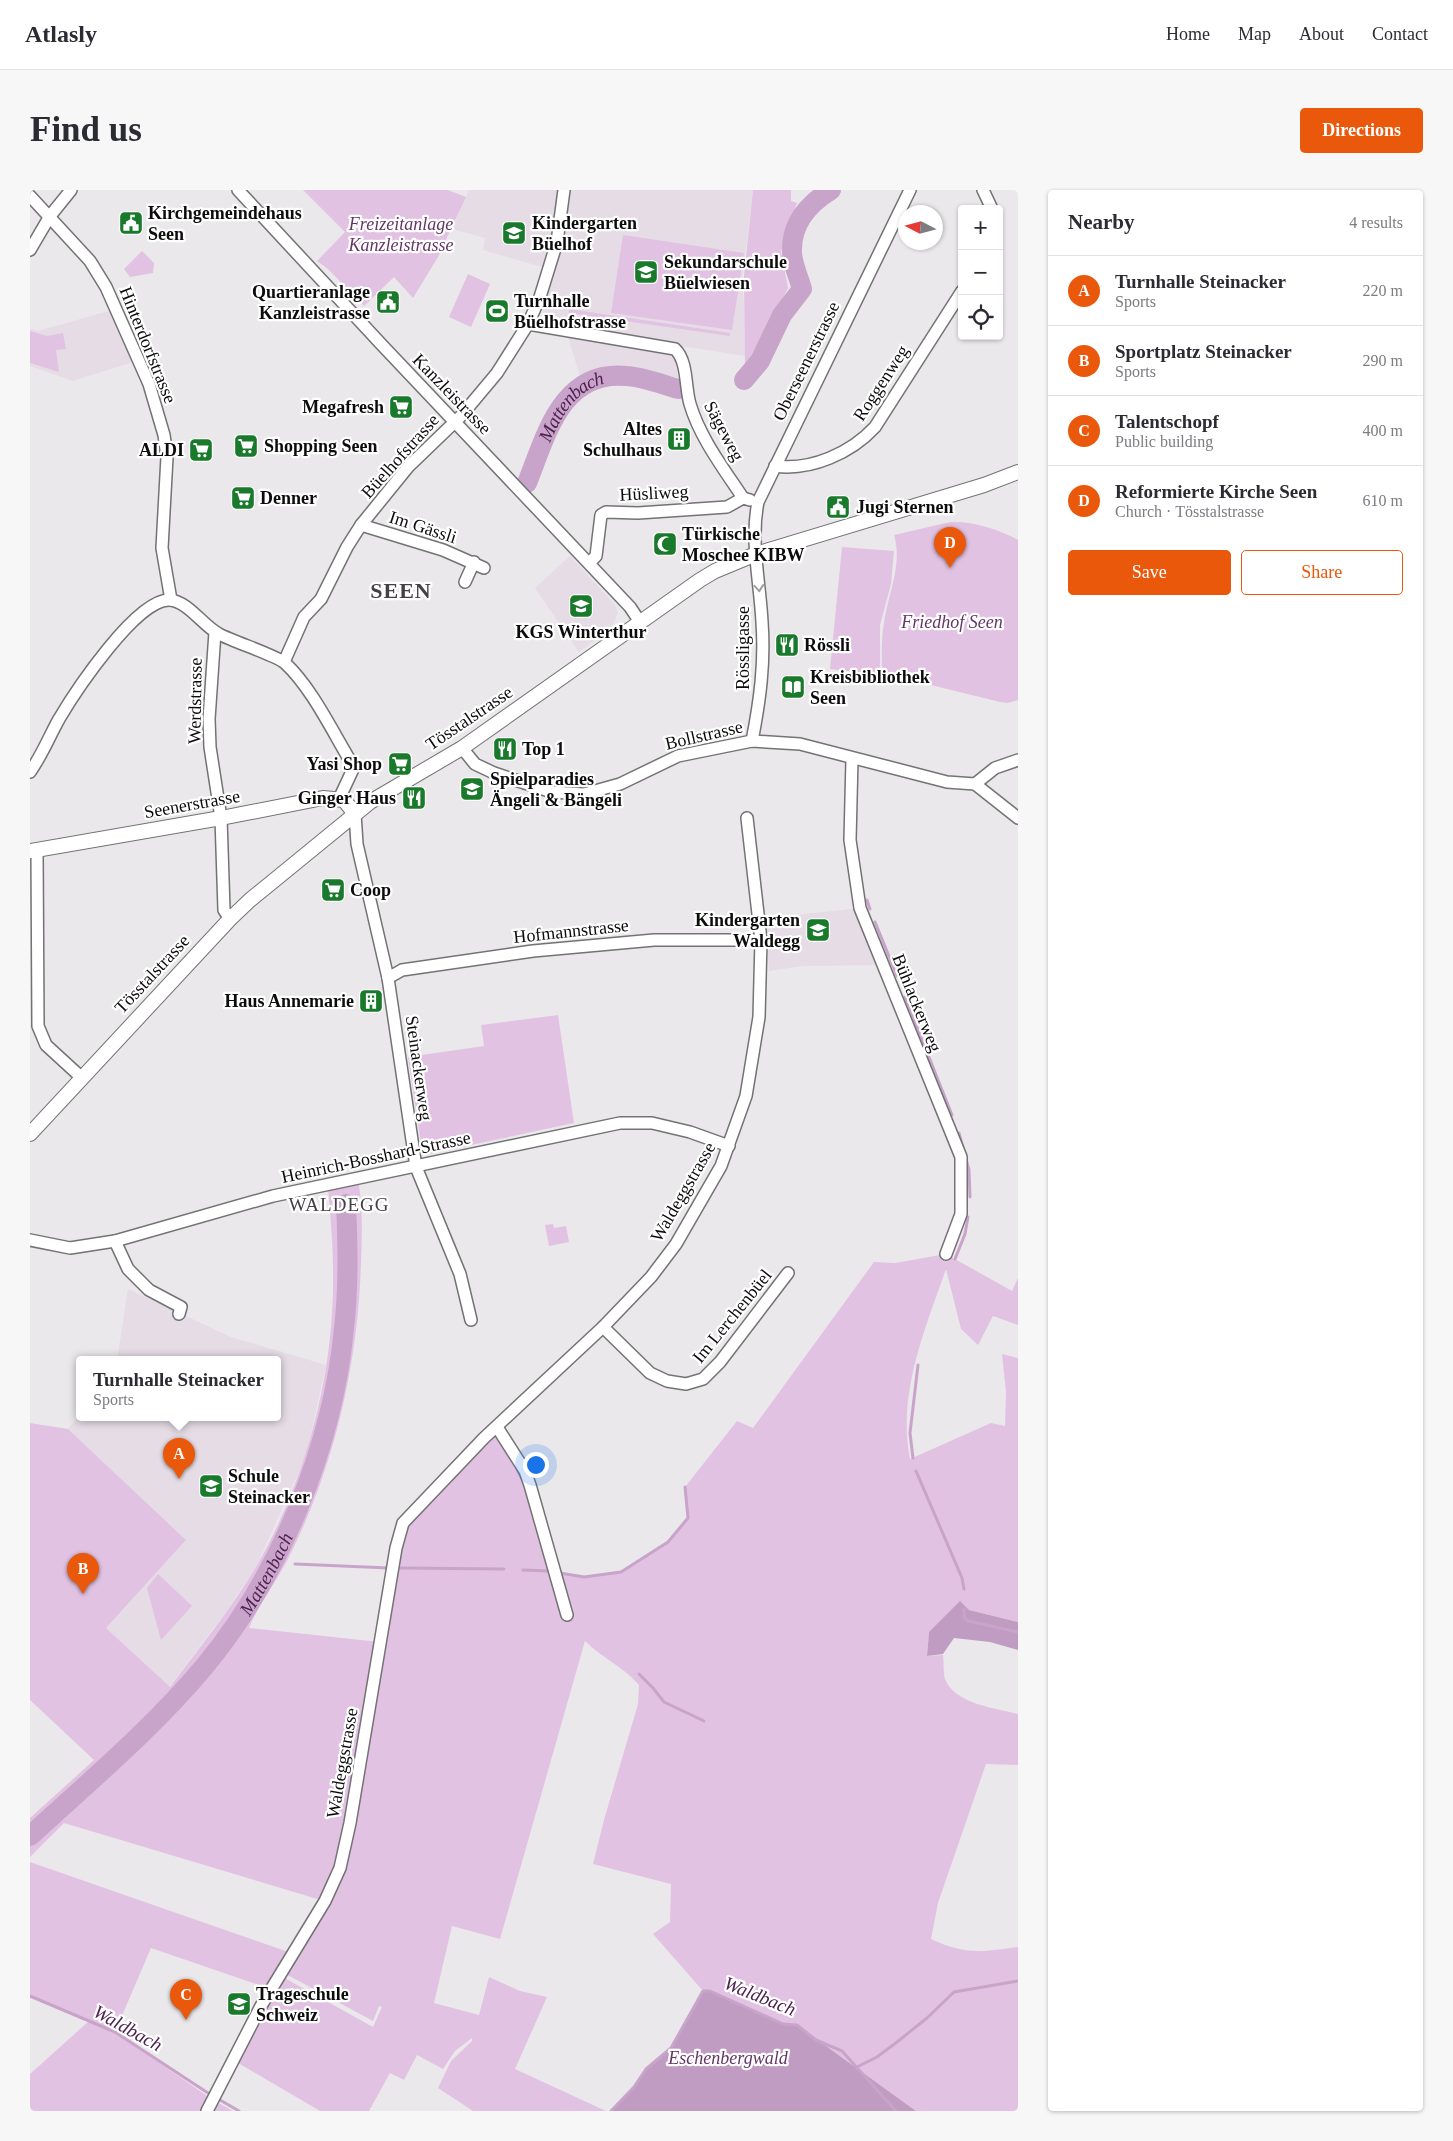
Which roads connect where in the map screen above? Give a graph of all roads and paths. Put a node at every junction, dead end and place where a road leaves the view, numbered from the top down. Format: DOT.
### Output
graph roads {
  1 [pos="72,190"];
  2 [pos="238,190"];
  3 [pos="564,190"];
  4 [pos="910,190"];
  5 [pos="983,190"];
  6 [pos="32,200"];
  7 [pos="990,205"];
  8 [pos="50,216"];
  9 [pos="30,250"];
  10 [pos="959,295"];
  11 [pos="528,324"];
  12 [pos="455,422"];
  13 [pos="775,466"];
  14 [pos="1018,472"];
  15 [pos="743,498"];
  16 [pos="758,502"];
  17 [pos="361,525"];
  18 [pos="756,554"];
  19 [pos="588,563"];
  20 [pos="465,582"];
  21 [pos="171,600"];
  22 [pos="640,622"];
  23 [pos="215,632"];
  24 [pos="284,662"];
  25 [pos="752,740"];
  26 [pos="462,748"];
  27 [pos="852,759"];
  28 [pos="1018,760"];
  29 [pos="30,772"];
  30 [pos="975,784"];
  31 [pos="339,799"];
  32 [pos="355,814"];
  33 [pos="221,818"];
  34 [pos="747,818"];
  35 [pos="1018,818"];
  36 [pos="33,850"];
  37 [pos="230,919"];
  38 [pos="761,940"];
  39 [pos="388,978"];
  40 [pos="82,1078"];
  41 [pos="30,1134"];
  42 [pos="729,1146"];
  43 [pos="416,1167"];
  44 [pos="30,1240"];
  45 [pos="115,1241"];
  46 [pos="946,1254"];
  47 [pos="788,1273"];
  48 [pos="178,1314"];
  49 [pos="471,1320"];
  50 [pos="603,1327"];
  51 [pos="496,1427"];
  52 [pos="567,1615"];
  53 [pos="207,2111"];
  1 -- 8 [label="street"];
  2 -- 12 [label="street, Kanzleistrasse"];
  3 -- 11 [label="street, Büelhofstrasse"];
  4 -- 13 [label="street, Oberseenerstrasse"];
  5 -- 7 [label="street"];
  6 -- 8 [label="street, Hinterdorfstrasse"];
  8 -- 9 [label="street"];
  8 -- 21 [label="street, Hinterdorfstrasse"];
  10 -- 13 [label="street, Roggenweg"];
  11 -- 12 [label="street, Büelhofstrasse"];
  11 -- 15 [label="street, Sägeweg"];
  12 -- 17 [label="street, Büelhofstrasse"];
  12 -- 19 [label="street, Kanzleistrasse"];
  13 -- 16 [label="street, Oberseenerstrasse"];
  14 -- 18 [label="main road, Tösstalstrasse"];
  15 -- 16 [label="street"];
  15 -- 19 [label="street, Hüsliweg"];
  16 -- 18 [label="street, Oberseenerstrasse"];
  17 -- 20 [label="street, Im Gässli"];
  17 -- 24 [label="street, Büelhofstrasse"];
  18 -- 22 [label="main road, Tösstalstrasse"];
  18 -- 25 [label="street, Rössligasse, one-way"];
  19 -- 22 [label="street, Kanzleistrasse"];
  21 -- 23 [label="street"];
  21 -- 29 [label="street"];
  22 -- 26 [label="main road, Tösstalstrasse"];
  23 -- 24 [label="street"];
  23 -- 33 [label="street, Werdstrasse"];
  24 -- 31 [label="street"];
  25 -- 26 [label="street, Bollstrasse"];
  25 -- 27 [label="street, Bollstrasse"];
  26 -- 32 [label="main road, Tösstalstrasse"];
  27 -- 30 [label="street, Bollstrasse"];
  27 -- 46 [label="street, Bühlackerweg"];
  28 -- 30 [label="street"];
  30 -- 35 [label="street"];
  31 -- 32 [label="main road"];
  31 -- 33 [label="main road, Seenerstrasse"];
  32 -- 37 [label="main road, Tösstalstrasse"];
  32 -- 39 [label="street, Steinackerweg"];
  33 -- 36 [label="main road, Seenerstrasse"];
  33 -- 37 [label="street, Werdstrasse"];
  34 -- 38 [label="street, Waldeggstrasse"];
  36 -- 40 [label="street"];
  37 -- 40 [label="main road, Tösstalstrasse"];
  38 -- 39 [label="street, Hofmannstrasse"];
  38 -- 42 [label="street, Waldeggstrasse"];
  39 -- 43 [label="street, Steinackerweg"];
  40 -- 41 [label="main road, Tösstalstrasse"];
  42 -- 43 [label="street, Heinrich-Bosshard-Strasse"];
  42 -- 50 [label="street, Waldeggstrasse"];
  43 -- 45 [label="street, Heinrich-Bosshard-Strasse"];
  43 -- 49 [label="street, Steinackerweg"];
  44 -- 45 [label="street, Heinrich-Bosshard-Strasse"];
  45 -- 48 [label="street"];
  47 -- 50 [label="street, Im Lerchenbüel"];
  50 -- 51 [label="street, Waldeggstrasse"];
  51 -- 52 [label="street"];
  51 -- 53 [label="street, Waldeggstrasse"];
}
